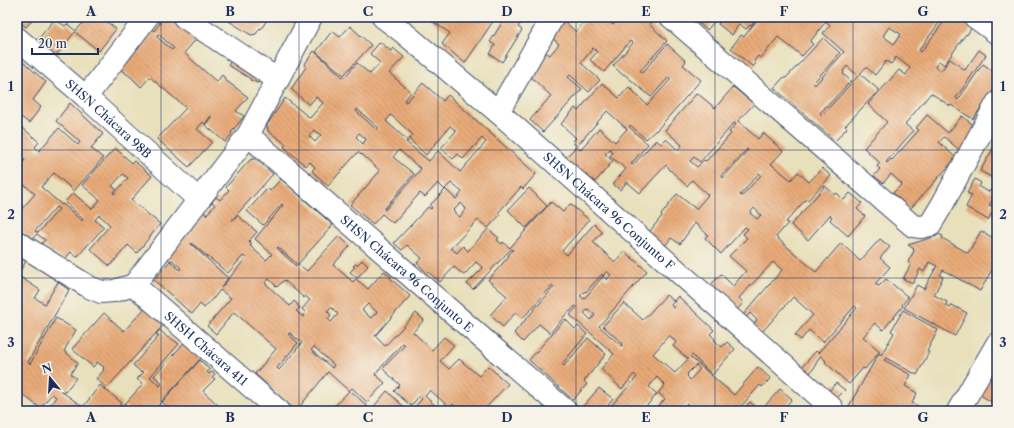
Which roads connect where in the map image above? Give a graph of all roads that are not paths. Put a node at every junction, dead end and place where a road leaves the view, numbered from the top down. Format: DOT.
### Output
graph roads {
  1 [pos="147,17"];
  2 [pos="184,17"];
  3 [pos="311,17"];
  4 [pos="382,17"];
  5 [pos="553,17"];
  6 [pos="671,17"];
  7 [pos="975,17"];
  8 [pos="409,25"];
  9 [pos="997,33"];
  10 [pos="17,38"];
  11 [pos="278,80"];
  12 [pos="86,97"];
  13 [pos="997,102"];
  14 [pos="498,112"];
  15 [pos="248,135"];
  16 [pos="199,200"];
  17 [pos="17,242"];
  18 [pos="134,285"];
  19 [pos="997,344"];
  20 [pos="831,410"];
  21 [pos="279,411"];
  22 [pos="566,411"];
  23 [pos="958,411"];
  1 -- 12 [label="street"];
  2 -- 11 [label="street"];
  3 -- 11 [label="street"];
  4 -- 8 [label="street, SHSN Chácara 96 Conjunto F"];
  5 -- 14 [label="street"];
  6 -- 13 [label="street"];
  7 -- 9 [label="street"];
  8 -- 14 [label="street, SHSN Chácara 96 Conjunto F"];
  10 -- 12 [label="street, SHSN Chácara 98B"];
  11 -- 15 [label="street"];
  12 -- 16 [label="street, SHSN Chácara 98B"];
  14 -- 20 [label="street, SHSN Chácara 96 Conjunto F"];
  15 -- 16 [label="street"];
  15 -- 22 [label="street, SHSN Chácara 96 Conjunto E"];
  16 -- 18 [label="street"];
  17 -- 18 [label="street"];
  18 -- 21 [label="street, SHSH Chácara 411"];
  19 -- 23 [label="street"];
}
